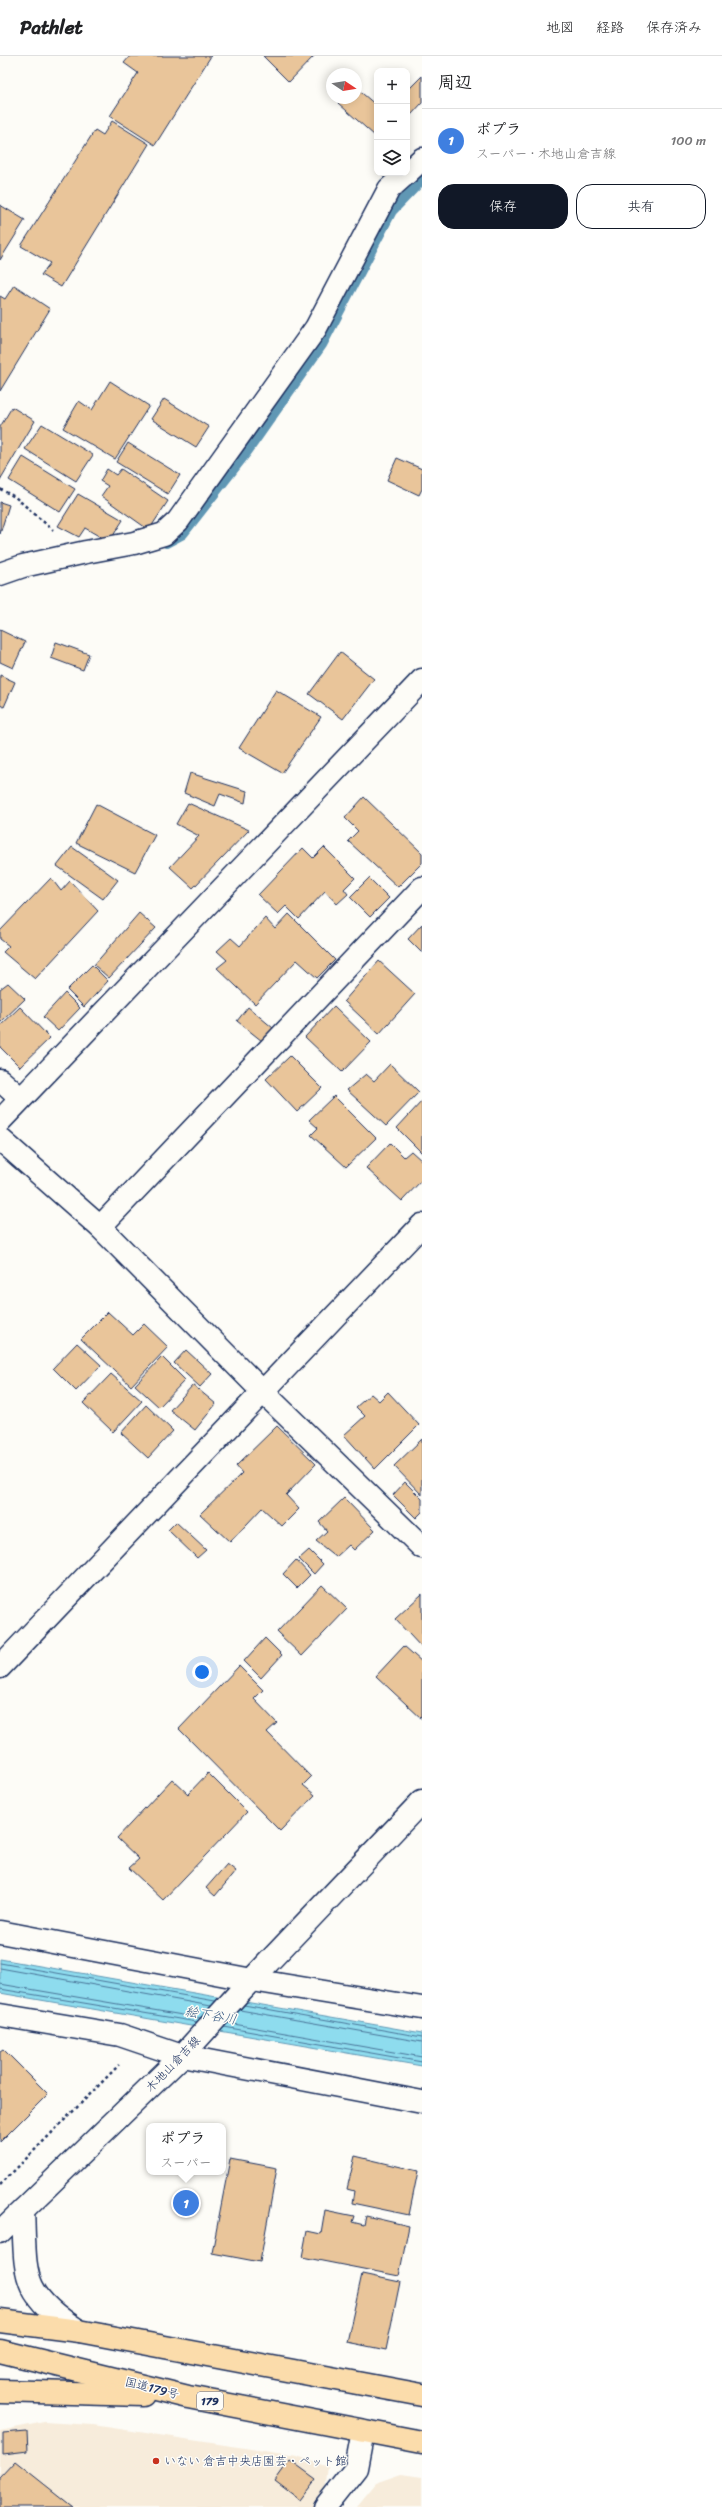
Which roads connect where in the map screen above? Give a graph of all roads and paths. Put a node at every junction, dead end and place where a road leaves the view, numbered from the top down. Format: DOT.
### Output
graph roads {
  1 [pos="422,159"];
  2 [pos="410,170"];
  3 [pos="404,176"];
  4 [pos="0,489"];
  5 [pos="86,552"];
  6 [pos="0,574"];
  7 [pos="422,680"];
  8 [pos="422,888"];
  9 [pos="0,1080"];
  10 [pos="20,1098"];
  11 [pos="0,1121"];
  12 [pos="0,1139"];
  13 [pos="422,1225"];
  14 [pos="100,1227"];
  15 [pos="262,1391"];
  16 [pos="422,1546"];
  17 [pos="0,1667"];
  18 [pos="422,1801"];
  19 [pos="0,1932"];
  20 [pos="245,1987"];
  21 [pos="422,2008"];
  22 [pos="0,2015"];
  23 [pos="182,2056"];
  24 [pos="124,2060"];
  25 [pos="422,2102"];
  26 [pos="0,2185"];
  27 [pos="23,2210"];
  28 [pos="0,2232"];
  29 [pos="0,2321"];
  30 [pos="79,2331"];
  31 [pos="0,2351"];
  32 [pos="0,2391"];
  33 [pos="422,2395"];
  34 [pos="188,2397"];
  35 [pos="363,2431"];
  36 [pos="422,2442"];
  37 [pos="325,2507"];
  1 -- 2 [label="street"];
  3 -- 5 [label="street"];
  4 -- 5 [label="path"];
  5 -- 6 [label="street"];
  7 -- 10 [label="street"];
  8 -- 14 [label="street"];
  9 -- 10 [label="street"];
  10 -- 11 [label="street"];
  12 -- 14 [label="street"];
  13 -- 15 [label="street"];
  14 -- 15 [label="street"];
  15 -- 16 [label="street"];
  15 -- 17 [label="street"];
  18 -- 20 [label="street, 木地山倉吉線"];
  19 -- 20 [label="street"];
  20 -- 21 [label="street"];
  20 -- 23 [label="street, 木地山倉吉線"];
  22 -- 23 [label="street"];
  23 -- 25 [label="street"];
  23 -- 27 [label="street, 木地山倉吉線"];
  24 -- 26 [label="path"];
  27 -- 28 [label="street, 木地山倉吉線"];
  27 -- 30 [label="street"];
  29 -- 30 [label="highway"];
  30 -- 33 [label="highway"];
  31 -- 34 [label="highway, 国道179号 / 179"];
  32 -- 34 [label="highway"];
  34 -- 35 [label="highway, 国道179号 / 179"];
  35 -- 36 [label="highway, 国道179号 / 179"];
  35 -- 37 [label="street"];
}
